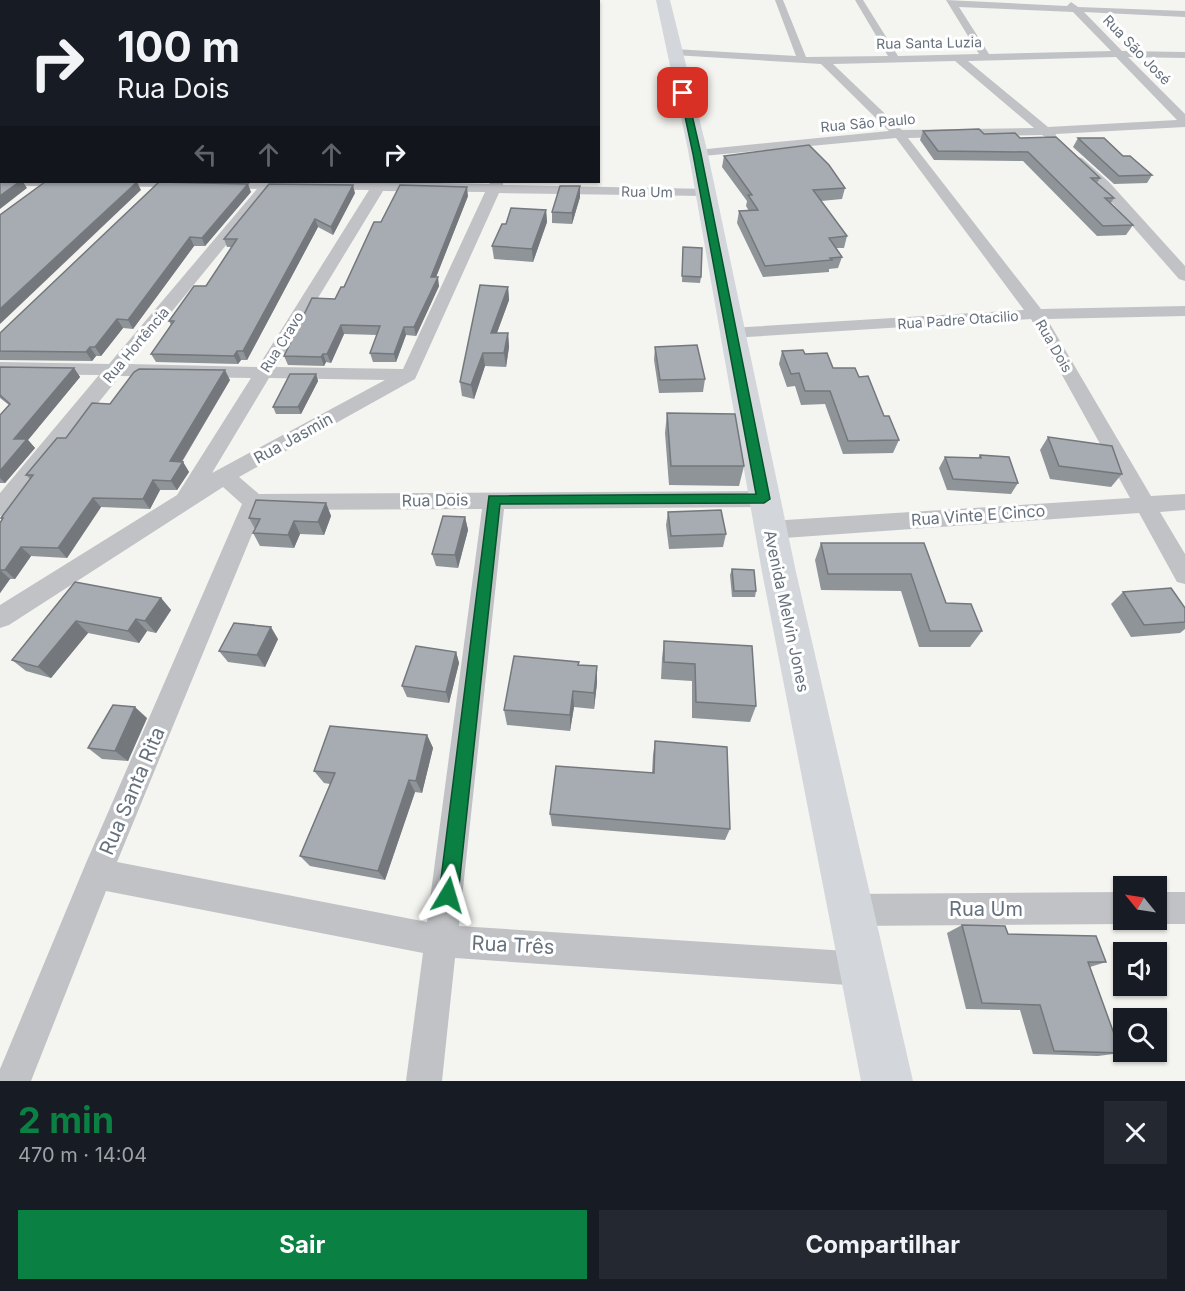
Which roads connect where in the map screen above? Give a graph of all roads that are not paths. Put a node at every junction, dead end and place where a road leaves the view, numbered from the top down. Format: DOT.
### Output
graph roads {
  1 [pos="663,0"];
  2 [pos="779,0"];
  3 [pos="859,0"];
  4 [pos="1066,0"];
  5 [pos="951,2"];
  6 [pos="1076,9"];
  7 [pos="1185,14"];
  8 [pos="674,52"];
  9 [pos="1121,54"];
  10 [pos="1185,55"];
  11 [pos="986,57"];
  12 [pos="958,58"];
  13 [pos="802,59"];
  14 [pos="895,59"];
  15 [pos="824,61"];
  16 [pos="1185,122"];
  17 [pos="1045,131"];
  18 [pos="899,134"];
  19 [pos="697,154"];
  20 [pos="45,183"];
  21 [pos="159,183"];
  22 [pos="269,183"];
  23 [pos="379,185"];
  24 [pos="495,186"];
  25 [pos="704,192"];
  26 [pos="27,197"];
  27 [pos="143,199"];
  28 [pos="1185,276"];
  29 [pos="1185,311"];
  30 [pos="1036,314"];
  31 [pos="731,333"];
  32 [pos="0,368"];
  33 [pos="115,370"];
  34 [pos="261,375"];
  35 [pos="409,375"];
  36 [pos="224,476"];
  37 [pos="494,499"];
  38 [pos="254,502"];
  39 [pos="1185,502"];
  40 [pos="184,503"];
  41 [pos="1145,503"];
  42 [pos="0,508"];
  43 [pos="767,514"];
  44 [pos="1185,575"];
  45 [pos="0,618"];
  46 [pos="97,874"];
  47 [pos="1113,908"];
  48 [pos="1167,908"];
  49 [pos="1185,908"];
  50 [pos="849,910"];
  51 [pos="443,941"];
  52 [pos="862,969"];
  53 [pos="14,1081"];
  54 [pos="424,1081"];
  55 [pos="887,1081"];
  1 -- 8 [label="main road, Avenida Melvin Jones"];
  2 -- 13 [label="street"];
  3 -- 14 [label="street"];
  4 -- 6 [label="street, Rua São José"];
  5 -- 6 [label="street"];
  5 -- 11 [label="street"];
  6 -- 7 [label="street"];
  6 -- 9 [label="street, Rua São José"];
  8 -- 13 [label="street, Rua Santa Luzia"];
  8 -- 19 [label="main road, Avenida Melvin Jones"];
  9 -- 10 [label="street, Rua Santa Luzia"];
  9 -- 11 [label="street, Rua Santa Luzia"];
  9 -- 16 [label="street, Rua São José"];
  11 -- 12 [label="street, Rua Santa Luzia"];
  12 -- 14 [label="street, Rua Santa Luzia"];
  12 -- 17 [label="street"];
  13 -- 15 [label="street, Rua Santa Luzia"];
  14 -- 15 [label="street, Rua Santa Luzia"];
  15 -- 18 [label="street, Rua Dois"];
  16 -- 17 [label="street, Rua São Paulo"];
  17 -- 18 [label="street, Rua São Paulo"];
  17 -- 28 [label="street"];
  18 -- 19 [label="street, Rua São Paulo"];
  18 -- 30 [label="street, Rua Dois"];
  19 -- 25 [label="main road, Avenida Melvin Jones"];
  20 -- 26 [label="street"];
  21 -- 27 [label="street"];
  22 -- 23 [label="street, Rua Um"];
  22 -- 33 [label="street, Rua Hortência"];
  23 -- 24 [label="street, Rua Um"];
  23 -- 34 [label="street, Rua Cravo"];
  24 -- 25 [label="street, Rua Um"];
  24 -- 35 [label="street"];
  25 -- 31 [label="main road, Avenida Melvin Jones"];
  29 -- 30 [label="street, Rua Padre Otacilio"];
  30 -- 31 [label="street, Rua Padre Otacilio"];
  30 -- 41 [label="street, Rua Dois"];
  31 -- 43 [label="main road, Avenida Melvin Jones"];
  32 -- 33 [label="street"];
  33 -- 34 [label="street"];
  33 -- 42 [label="street, Rua Hortência"];
  34 -- 35 [label="street"];
  34 -- 40 [label="street, Rua Cravo"];
  35 -- 36 [label="street, Rua Jasmin"];
  36 -- 38 [label="street"];
  36 -- 40 [label="street, Rua Jasmin"];
  37 -- 38 [label="street, Rua Dois"];
  37 -- 43 [label="street, Rua Dois"];
  37 -- 51 [label="street"];
  38 -- 46 [label="street, Rua Santa Rita"];
  39 -- 41 [label="street, Rua Vinte E Cinco"];
  40 -- 45 [label="street, Rua Jasmin"];
  41 -- 43 [label="street, Rua Vinte E Cinco"];
  41 -- 44 [label="street, Rua Dois"];
  43 -- 50 [label="main road, Avenida Melvin Jones"];
  46 -- 51 [label="street, Rua Três"];
  46 -- 53 [label="street, Rua Santa Rita"];
  47 -- 50 [label="street, Rua Um"];
  48 -- 49 [label="street"];
  50 -- 52 [label="main road, Avenida Melvin Jones"];
  51 -- 52 [label="street, Rua Três"];
  51 -- 54 [label="street"];
  52 -- 55 [label="main road, Avenida Melvin Jones"];
}
